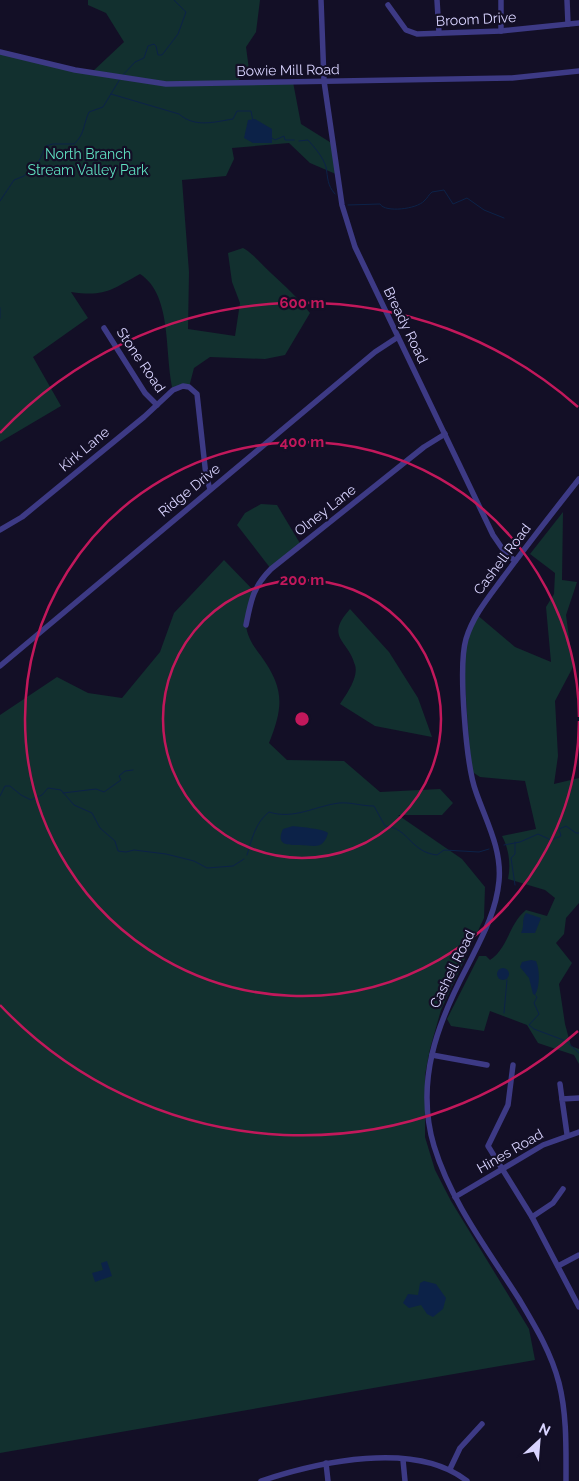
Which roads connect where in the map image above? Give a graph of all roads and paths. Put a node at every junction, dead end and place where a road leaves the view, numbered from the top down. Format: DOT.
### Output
graph roads {
  1 [pos="321,0"];
  2 [pos="437,0"];
  3 [pos="501,0"];
  4 [pos="567,0"];
  5 [pos="388,5"];
  6 [pos="579,23"];
  7 [pos="568,24"];
  8 [pos="501,31"];
  9 [pos="439,33"];
  10 [pos="0,52"];
  11 [pos="579,71"];
  12 [pos="324,81"];
  13 [pos="104,328"];
  14 [pos="398,337"];
  15 [pos="157,405"];
  16 [pos="445,434"];
  17 [pos="579,479"];
  18 [pos="210,489"];
  19 [pos="0,530"];
  20 [pos="515,561"];
  21 [pos="246,625"];
  22 [pos="0,666"];
  23 [pos="432,1054"];
  24 [pos="513,1065"];
  25 [pos="487,1066"];
  26 [pos="560,1084"];
  27 [pos="579,1098"];
  28 [pos="562,1099"];
  29 [pos="579,1132"];
  30 [pos="566,1134"];
  31 [pos="501,1170"];
  32 [pos="563,1190"];
  33 [pos="455,1197"];
  34 [pos="532,1217"];
  35 [pos="579,1255"];
  36 [pos="558,1266"];
  37 [pos="579,1307"];
  38 [pos="482,1424"];
  39 [pos="403,1460"];
  40 [pos="326,1463"];
  41 [pos="450,1469"];
  42 [pos="261,1481"];
  43 [pos="328,1481"];
  44 [pos="405,1481"];
  45 [pos="466,1481"];
  46 [pos="566,1481"];
  1 -- 12 [label="street, Bready Road"];
  2 -- 9 [label="street"];
  3 -- 8 [label="street"];
  4 -- 7 [label="street"];
  5 -- 9 [label="street, Broom Drive"];
  6 -- 7 [label="street, Broom Drive"];
  7 -- 8 [label="street, Broom Drive"];
  8 -- 9 [label="street, Broom Drive"];
  10 -- 12 [label="street, Bowie Mill Road"];
  11 -- 12 [label="street, Bowie Mill Road"];
  12 -- 14 [label="street, Bready Road"];
  13 -- 15 [label="street, Stone Road"];
  14 -- 16 [label="street, Bready Road"];
  14 -- 18 [label="street, Ridge Drive"];
  15 -- 18 [label="street, Kirk Lane"];
  15 -- 19 [label="street, Kirk Lane"];
  16 -- 20 [label="street, Bready Road"];
  16 -- 21 [label="street, Olney Lane"];
  17 -- 20 [label="street, Cashell Road"];
  18 -- 22 [label="street, Ridge Drive"];
  20 -- 23 [label="street, Cashell Road"];
  23 -- 25 [label="street"];
  23 -- 33 [label="street, Cashell Road"];
  24 -- 31 [label="street"];
  26 -- 28 [label="street"];
  27 -- 28 [label="street"];
  28 -- 30 [label="street"];
  29 -- 30 [label="street, Hines Road"];
  30 -- 31 [label="street, Hines Road"];
  31 -- 33 [label="street, Hines Road"];
  31 -- 34 [label="street"];
  32 -- 34 [label="street"];
  33 -- 46 [label="street, Cashell Road"];
  34 -- 36 [label="street"];
  35 -- 36 [label="street"];
  36 -- 37 [label="street"];
  38 -- 41 [label="street"];
  39 -- 40 [label="street"];
  39 -- 41 [label="street"];
  39 -- 44 [label="street"];
  40 -- 42 [label="street"];
  40 -- 43 [label="street"];
  41 -- 45 [label="street"];
}
